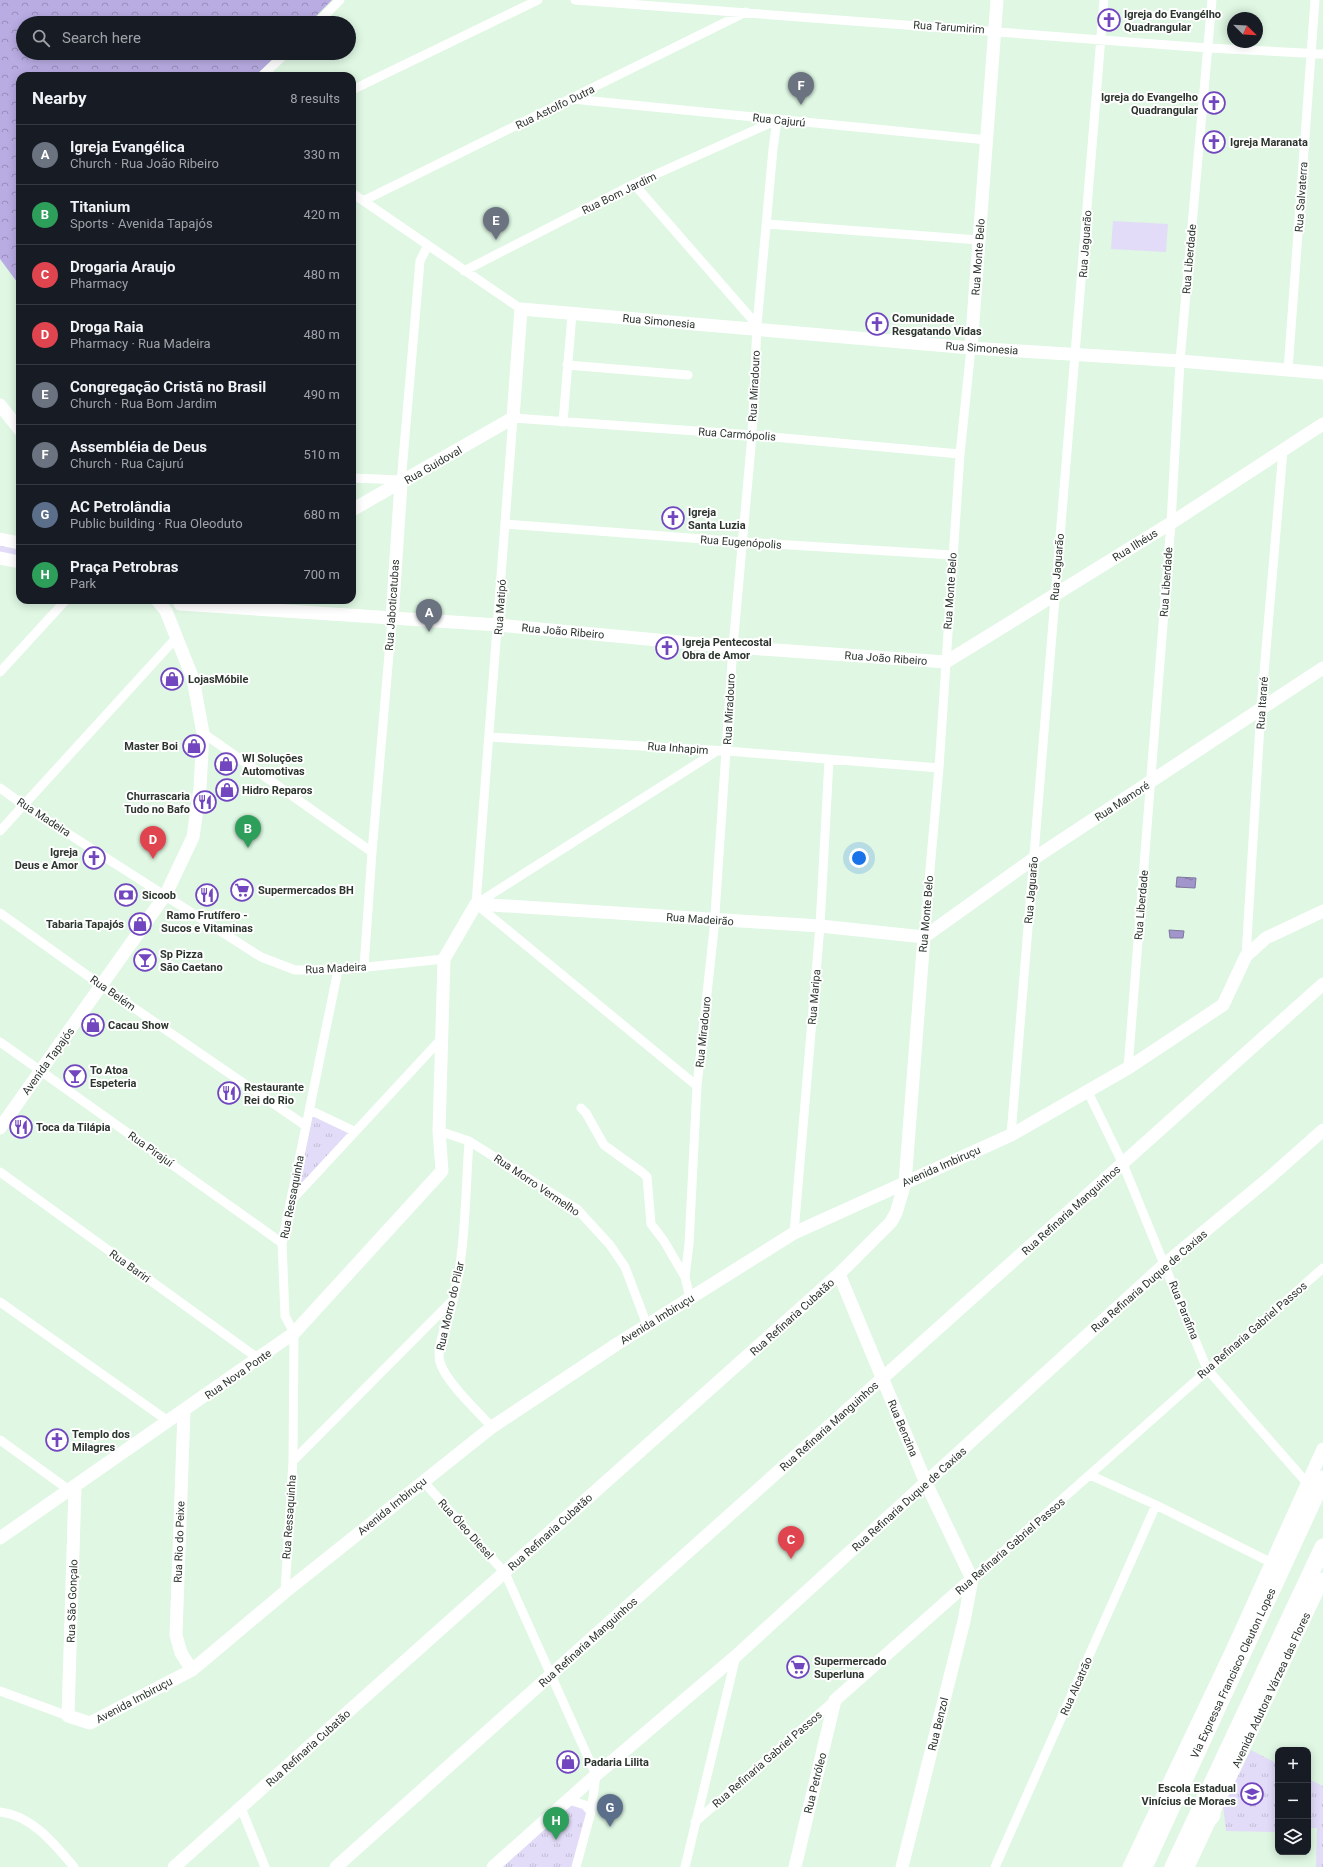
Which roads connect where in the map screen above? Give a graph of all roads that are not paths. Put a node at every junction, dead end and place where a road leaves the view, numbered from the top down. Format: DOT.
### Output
graph roads {
  1 [pos="340,0"];
  2 [pos="538,0"];
  3 [pos="575,0"];
  4 [pos="997,0"];
  5 [pos="1104,0"];
  6 [pos="1212,0"];
  7 [pos="1316,0"];
  8 [pos="747,12"];
  9 [pos="324,16"];
  10 [pos="995,31"];
  11 [pos="1101,40"];
  12 [pos="1208,48"];
  13 [pos="1311,54"];
  14 [pos="1323,54"];
  15 [pos="279,60"];
  16 [pos="266,72"];
  17 [pos="356,88"];
  18 [pos="571,98"];
  19 [pos="777,120"];
  20 [pos="987,140"];
  21 [pos="634,184"];
  22 [pos="356,196"];
  23 [pos="363,201"];
  24 [pos="767,224"];
  25 [pos="979,240"];
  26 [pos="428,245"];
  27 [pos="464,271"];
  28 [pos="521,309"];
  29 [pos="572,314"];
  30 [pos="757,327"];
  31 [pos="971,348"];
  32 [pos="1076,354"];
  33 [pos="1180,361"];
  34 [pos="567,365"];
  35 [pos="1288,370"];
  36 [pos="1323,373"];
  37 [pos="688,375"];
  38 [pos="0,405"];
  39 [pos="513,418"];
  40 [pos="563,422"];
  41 [pos="1323,424"];
  42 [pos="16,425"];
  43 [pos="752,435"];
  44 [pos="1283,450"];
  45 [pos="960,454"];
  46 [pos="356,478"];
  47 [pos="401,482"];
  48 [pos="356,508"];
  49 [pos="1171,523"];
  50 [pos="506,524"];
  51 [pos="0,539"];
  52 [pos="16,542"];
  53 [pos="743,542"];
  54 [pos="952,555"];
  55 [pos="0,558"];
  56 [pos="16,561"];
  57 [pos="1055,595"];
  58 [pos="62,604"];
  59 [pos="160,604"];
  60 [pos="180,604"];
  61 [pos="222,604"];
  62 [pos="166,611"];
  63 [pos="392,619"];
  64 [pos="498,625"];
  65 [pos="177,637"];
  66 [pos="733,647"];
  67 [pos="946,662"];
  68 [pos="1323,668"];
  69 [pos="0,672"];
  70 [pos="1261,708"];
  71 [pos="203,733"];
  72 [pos="489,737"];
  73 [pos="717,751"];
  74 [pos="727,751"];
  75 [pos="829,760"];
  76 [pos="939,768"];
  77 [pos="1151,782"];
  78 [pos="0,788"];
  79 [pos="25,806"];
  80 [pos="0,831"];
  81 [pos="372,852"];
  82 [pos="1033,862"];
  83 [pos="166,894"];
  84 [pos="476,904"];
  85 [pos="1323,911"];
  86 [pos="0,912"];
  87 [pos="713,920"];
  88 [pos="820,926"];
  89 [pos="924,937"];
  90 [pos="1246,956"];
  91 [pos="444,959"];
  92 [pos="364,967"];
  93 [pos="338,970"];
  94 [pos="1323,984"];
  95 [pos="102,986"];
  96 [pos="442,1037"];
  97 [pos="0,1042"];
  98 [pos="1128,1068"];
  99 [pos="41,1071"];
  100 [pos="697,1086"];
  101 [pos="1088,1092"];
  102 [pos="581,1108"];
  103 [pos="310,1110"];
  104 [pos="306,1126"];
  105 [pos="0,1128"];
  106 [pos="1323,1130"];
  107 [pos="354,1131"];
  108 [pos="440,1131"];
  109 [pos="1011,1135"];
  110 [pos="469,1141"];
  111 [pos="1123,1164"];
  112 [pos="0,1172"];
  113 [pos="904,1183"];
  114 [pos="290,1202"];
  115 [pos="794,1233"];
  116 [pos="282,1243"];
  117 [pos="1165,1264"];
  118 [pos="1323,1268"];
  119 [pos="839,1274"];
  120 [pos="685,1277"];
  121 [pos="454,1298"];
  122 [pos="690,1298"];
  123 [pos="0,1302"];
  124 [pos="647,1325"];
  125 [pos="294,1333"];
  126 [pos="259,1359"];
  127 [pos="1207,1369"];
  128 [pos="883,1378"];
  129 [pos="184,1411"];
  130 [pos="168,1421"];
  131 [pos="492,1427"];
  132 [pos="0,1440"];
  133 [pos="1323,1448"];
  134 [pos="293,1461"];
  135 [pos="1090,1475"];
  136 [pos="423,1481"];
  137 [pos="1315,1481"];
  138 [pos="926,1483"];
  139 [pos="72,1489"];
  140 [pos="1156,1504"];
  141 [pos="0,1538"];
  142 [pos="1323,1547"];
  143 [pos="1272,1563"];
  144 [pos="505,1573"];
  145 [pos="1323,1579"];
  146 [pos="972,1580"];
  147 [pos="284,1592"];
  148 [pos="736,1656"];
  149 [pos="192,1670"];
  150 [pos="551,1674"];
  151 [pos="0,1691"];
  152 [pos="835,1700"];
  153 [pos="68,1716"];
  154 [pos="596,1775"];
  155 [pos="569,1800"];
  156 [pos="241,1808"];
  157 [pos="0,1812"];
  158 [pos="591,1812"];
  159 [pos="1212,1816"];
  160 [pos="695,1822"];
  161 [pos="1180,1864"];
  162 [pos="74,1867"];
  163 [pos="174,1867"];
  164 [pos="265,1867"];
  165 [pos="336,1867"];
  166 [pos="493,1867"];
  167 [pos="576,1867"];
  168 [pos="685,1867"];
  169 [pos="794,1867"];
  170 [pos="902,1867"];
  171 [pos="996,1867"];
  172 [pos="1128,1867"];
  173 [pos="1144,1867"];
  1 -- 9 [label="street"];
  2 -- 17 [label="street"];
  3 -- 8 [label="street, Rua Tarumirim"];
  4 -- 10 [label="street, Rua Monte Belo"];
  5 -- 11 [label="street, Rua Jaguarão"];
  6 -- 12 [label="street, Rua Liberdade"];
  7 -- 13 [label="street, Rua Salvaterra"];
  8 -- 10 [label="street, Rua Tarumirim"];
  8 -- 18 [label="street, Rua Astolfo Dutra"];
  10 -- 11 [label="street, Rua Tarumirim"];
  10 -- 20 [label="street, Rua Monte Belo"];
  11 -- 12 [label="street, Rua Tarumirim"];
  11 -- 32 [label="street, Rua Jaguarão"];
  12 -- 13 [label="street, Rua Tarumirim"];
  12 -- 33 [label="street, Rua Liberdade"];
  13 -- 14 [label="street, Rua Tarumirim"];
  13 -- 35 [label="street, Rua Salvaterra"];
  15 -- 16 [label="street"];
  18 -- 19 [label="street, Rua Cajurú"];
  18 -- 23 [label="street, Rua Astolfo Dutra"];
  19 -- 20 [label="street, Rua Cajurú"];
  19 -- 21 [label="street, Rua Bom Jardim"];
  19 -- 24 [label="street, Rua Miradouro"];
  20 -- 25 [label="street, Rua Monte Belo"];
  21 -- 27 [label="street, Rua Bom Jardim"];
  21 -- 30 [label="street"];
  22 -- 23 [label="street"];
  23 -- 26 [label="street"];
  24 -- 25 [label="street"];
  24 -- 30 [label="street, Rua Miradouro"];
  25 -- 31 [label="street, Rua Monte Belo"];
  26 -- 27 [label="street"];
  26 -- 47 [label="street, Rua Jaboticatubas"];
  27 -- 28 [label="street"];
  28 -- 29 [label="street, Rua Simonesia"];
  28 -- 39 [label="street, Rua Matipó"];
  29 -- 30 [label="street, Rua Simonesia"];
  29 -- 34 [label="street"];
  30 -- 31 [label="street, Rua Simonesia"];
  30 -- 43 [label="street, Rua Miradouro"];
  31 -- 32 [label="street, Rua Simonesia"];
  31 -- 45 [label="street, Rua Monte Belo"];
  32 -- 33 [label="street, Rua Simonesia"];
  32 -- 57 [label="street, Rua Jaguarão"];
  33 -- 35 [label="street, Rua Simonesia"];
  33 -- 49 [label="street, Rua Liberdade"];
  34 -- 37 [label="street"];
  34 -- 40 [label="street"];
  35 -- 36 [label="street, Rua Simonesia"];
  38 -- 42 [label="street"];
  39 -- 40 [label="street, Rua Carmópolis"];
  39 -- 47 [label="street, Rua Guidoval"];
  39 -- 50 [label="street, Rua Matipó"];
  40 -- 43 [label="street, Rua Carmópolis"];
  41 -- 44 [label="street, Rua Ilhéus"];
  43 -- 45 [label="street, Rua Carmópolis"];
  43 -- 53 [label="street, Rua Miradouro"];
  44 -- 49 [label="street, Rua Ilhéus"];
  44 -- 70 [label="street, Rua Itararé"];
  45 -- 54 [label="street, Rua Monte Belo"];
  46 -- 47 [label="street"];
  47 -- 48 [label="street, Rua Guidoval"];
  47 -- 63 [label="street, Rua Jaboticatubas"];
  49 -- 57 [label="street, Rua Ilhéus"];
  49 -- 77 [label="street, Rua Liberdade"];
  50 -- 53 [label="street, Rua Eugenópolis"];
  50 -- 64 [label="street, Rua Matipó"];
  51 -- 52 [label="street"];
  53 -- 54 [label="street, Rua Eugenópolis"];
  53 -- 66 [label="street, Rua Miradouro"];
  54 -- 67 [label="street, Rua Monte Belo"];
  55 -- 56 [label="street"];
  57 -- 67 [label="street, Rua Ilhéus"];
  57 -- 82 [label="street, Rua Jaguarão"];
  58 -- 69 [label="street"];
  59 -- 62 [label="street, Avenida Tapajós"];
  60 -- 62 [label="street"];
  61 -- 63 [label="street, Rua João Ribeiro"];
  62 -- 65 [label="street, Avenida Tapajós"];
  63 -- 64 [label="street, Rua João Ribeiro"];
  63 -- 81 [label="street, Rua Jaboticatubas"];
  64 -- 66 [label="street, Rua João Ribeiro"];
  64 -- 72 [label="street, Rua Matipó"];
  65 -- 71 [label="street, Avenida Tapajós"];
  65 -- 79 [label="street"];
  66 -- 67 [label="street, Rua João Ribeiro"];
  66 -- 74 [label="street, Rua Miradouro"];
  67 -- 76 [label="street, Rua Monte Belo"];
  68 -- 70 [label="street, Rua Mamoré"];
  70 -- 77 [label="street, Rua Mamoré"];
  70 -- 90 [label="street, Rua Itararé"];
  71 -- 81 [label="street"];
  71 -- 83 [label="street, Avenida Tapajós"];
  72 -- 73 [label="street, Rua Inhapim"];
  72 -- 84 [label="street, Rua Matipó"];
  73 -- 74 [label="street, Rua Inhapim"];
  73 -- 84 [label="street"];
  74 -- 75 [label="street, Rua Inhapim"];
  74 -- 87 [label="street, Rua Miradouro"];
  75 -- 76 [label="street, Rua Inhapim"];
  75 -- 88 [label="street, Rua Maripa"];
  76 -- 89 [label="street, Rua Monte Belo"];
  77 -- 82 [label="street, Rua Mamoré"];
  77 -- 98 [label="street, Rua Liberdade"];
  78 -- 79 [label="street, Rua Madeira"];
  79 -- 80 [label="street"];
  79 -- 83 [label="street, Rua Madeira"];
  81 -- 92 [label="street, Rua Jaboticatubas"];
  82 -- 89 [label="street, Rua Mamoré"];
  82 -- 109 [label="street, Rua Jaguarão"];
  83 -- 93 [label="street, Rua Madeira"];
  83 -- 95 [label="street, Avenida Tapajós"];
  84 -- 87 [label="street, Rua Madeirão"];
  84 -- 91 [label="street"];
  84 -- 100 [label="street"];
  85 -- 90 [label="street, Avenida Imbiruçu"];
  86 -- 95 [label="street, Rua Belém"];
  87 -- 88 [label="street, Rua Madeirão"];
  87 -- 100 [label="street, Rua Miradouro"];
  88 -- 89 [label="street, Rua Madeirão"];
  88 -- 115 [label="street, Rua Maripa"];
  89 -- 113 [label="street, Rua Monte Belo"];
  90 -- 98 [label="street, Avenida Imbiruçu"];
  91 -- 92 [label="street, Rua Madeira"];
  91 -- 96 [label="street"];
  92 -- 93 [label="street, Rua Madeira"];
  93 -- 103 [label="street, Rua Ressaquinha"];
  94 -- 111 [label="street, Rua Refinaria Manguinhos"];
  95 -- 99 [label="street, Avenida Tapajós"];
  95 -- 104 [label="street, Rua Belém"];
  96 -- 107 [label="street"];
  96 -- 108 [label="street"];
  97 -- 99 [label="street, Rua Pirajuí"];
  98 -- 101 [label="street, Avenida Imbiruçu"];
  99 -- 105 [label="street, Avenida Tapajós"];
  99 -- 116 [label="street, Rua Pirajuí"];
  100 -- 120 [label="street, Rua Miradouro"];
  101 -- 109 [label="street, Avenida Imbiruçu"];
  101 -- 111 [label="street, Rua Parafina"];
  102 -- 120 [label="street"];
  103 -- 104 [label="street, Rua Ressaquinha"];
  103 -- 107 [label="street"];
  104 -- 114 [label="street, Rua Ressaquinha"];
  106 -- 117 [label="street, Rua Refinaria Duque de Caxias"];
  107 -- 114 [label="street"];
  108 -- 110 [label="street, Rua Morro Vermelho"];
  108 -- 125 [label="street, Rua Nova Ponte"];
  109 -- 113 [label="street, Avenida Imbiruçu"];
  110 -- 121 [label="street, Rua Morro do Pilar"];
  110 -- 124 [label="street, Rua Morro Vermelho"];
  111 -- 117 [label="street, Rua Parafina"];
  111 -- 128 [label="street, Rua Refinaria Manguinhos"];
  112 -- 126 [label="street, Rua Bariri"];
  113 -- 115 [label="street, Avenida Imbiruçu"];
  113 -- 119 [label="street, Rua Refinaria Cubatão"];
  114 -- 116 [label="street, Rua Ressaquinha"];
  115 -- 122 [label="street, Avenida Imbiruçu"];
  116 -- 125 [label="street, Rua Ressaquinha"];
  117 -- 127 [label="street, Rua Parafina"];
  117 -- 138 [label="street, Rua Refinaria Duque de Caxias"];
  118 -- 127 [label="street, Rua Refinaria Gabriel Passos"];
  119 -- 128 [label="street, Rua Benzina"];
  119 -- 144 [label="street, Rua Refinaria Cubatão"];
  120 -- 122 [label="street, Rua Miradouro"];
  121 -- 131 [label="street, Rua Morro do Pilar"];
  121 -- 134 [label="street"];
  122 -- 124 [label="street, Avenida Imbiruçu"];
  123 -- 130 [label="street"];
  124 -- 131 [label="street, Avenida Imbiruçu"];
  125 -- 126 [label="street, Rua Nova Ponte"];
  125 -- 134 [label="street, Rua Ressaquinha"];
  126 -- 129 [label="street, Rua Nova Ponte"];
  127 -- 135 [label="street, Rua Refinaria Gabriel Passos"];
  127 -- 137 [label="street, Rua Parafina"];
  128 -- 138 [label="street, Rua Benzina"];
  128 -- 150 [label="street, Rua Refinaria Manguinhos"];
  129 -- 130 [label="street, Rua Nova Ponte"];
  129 -- 149 [label="street, Rua Rio do Peixe"];
  130 -- 139 [label="street, Rua Nova Ponte"];
  131 -- 136 [label="street, Avenida Imbiruçu"];
  132 -- 139 [label="street"];
  133 -- 137 [label="street"];
  134 -- 147 [label="street, Rua Ressaquinha"];
  135 -- 140 [label="street"];
  135 -- 146 [label="street, Rua Refinaria Gabriel Passos"];
  136 -- 144 [label="street, Rua Óleo Diesel"];
  136 -- 147 [label="street, Avenida Imbiruçu"];
  137 -- 143 [label="street"];
  137 -- 173 [label="highway, Via Expressa Francisco Cleuton Lopes"];
  138 -- 146 [label="street, Rua Benzina"];
  138 -- 148 [label="street, Rua Refinaria Duque de Caxias"];
  139 -- 141 [label="street, Rua Nova Ponte"];
  139 -- 153 [label="street, Rua São Gonçalo"];
  140 -- 143 [label="street"];
  140 -- 171 [label="street, Rua Alcatrão"];
  142 -- 161 [label="highway"];
  143 -- 172 [label="street"];
  144 -- 150 [label="street, Rua Óleo Diesel"];
  144 -- 156 [label="street, Rua Refinaria Cubatão"];
  145 -- 159 [label="street, Avenida Adutora Várzea das Flores"];
  146 -- 152 [label="street, Rua Refinaria Gabriel Passos"];
  146 -- 170 [label="street, Rua Benzol"];
  147 -- 149 [label="street, Avenida Imbiruçu"];
  148 -- 154 [label="street, Rua Refinaria Duque de Caxias"];
  148 -- 160 [label="street"];
  149 -- 153 [label="street, Avenida Imbiruçu"];
  150 -- 154 [label="street, Rua Óleo Diesel"];
  150 -- 165 [label="street, Rua Refinaria Manguinhos"];
  151 -- 153 [label="street, Avenida Imbiruçu"];
  152 -- 160 [label="street, Rua Refinaria Gabriel Passos"];
  152 -- 169 [label="street, Rua Petróleo"];
  154 -- 155 [label="street, Rua Refinaria Duque de Caxias"];
  154 -- 158 [label="street"];
  155 -- 158 [label="street"];
  155 -- 166 [label="street, Rua Refinaria Duque de Caxias"];
  156 -- 163 [label="street, Rua Refinaria Cubatão"];
  156 -- 164 [label="street"];
  157 -- 162 [label="street"];
  158 -- 167 [label="street"];
  159 -- 161 [label="highway"];
  160 -- 168 [label="street"];
}
